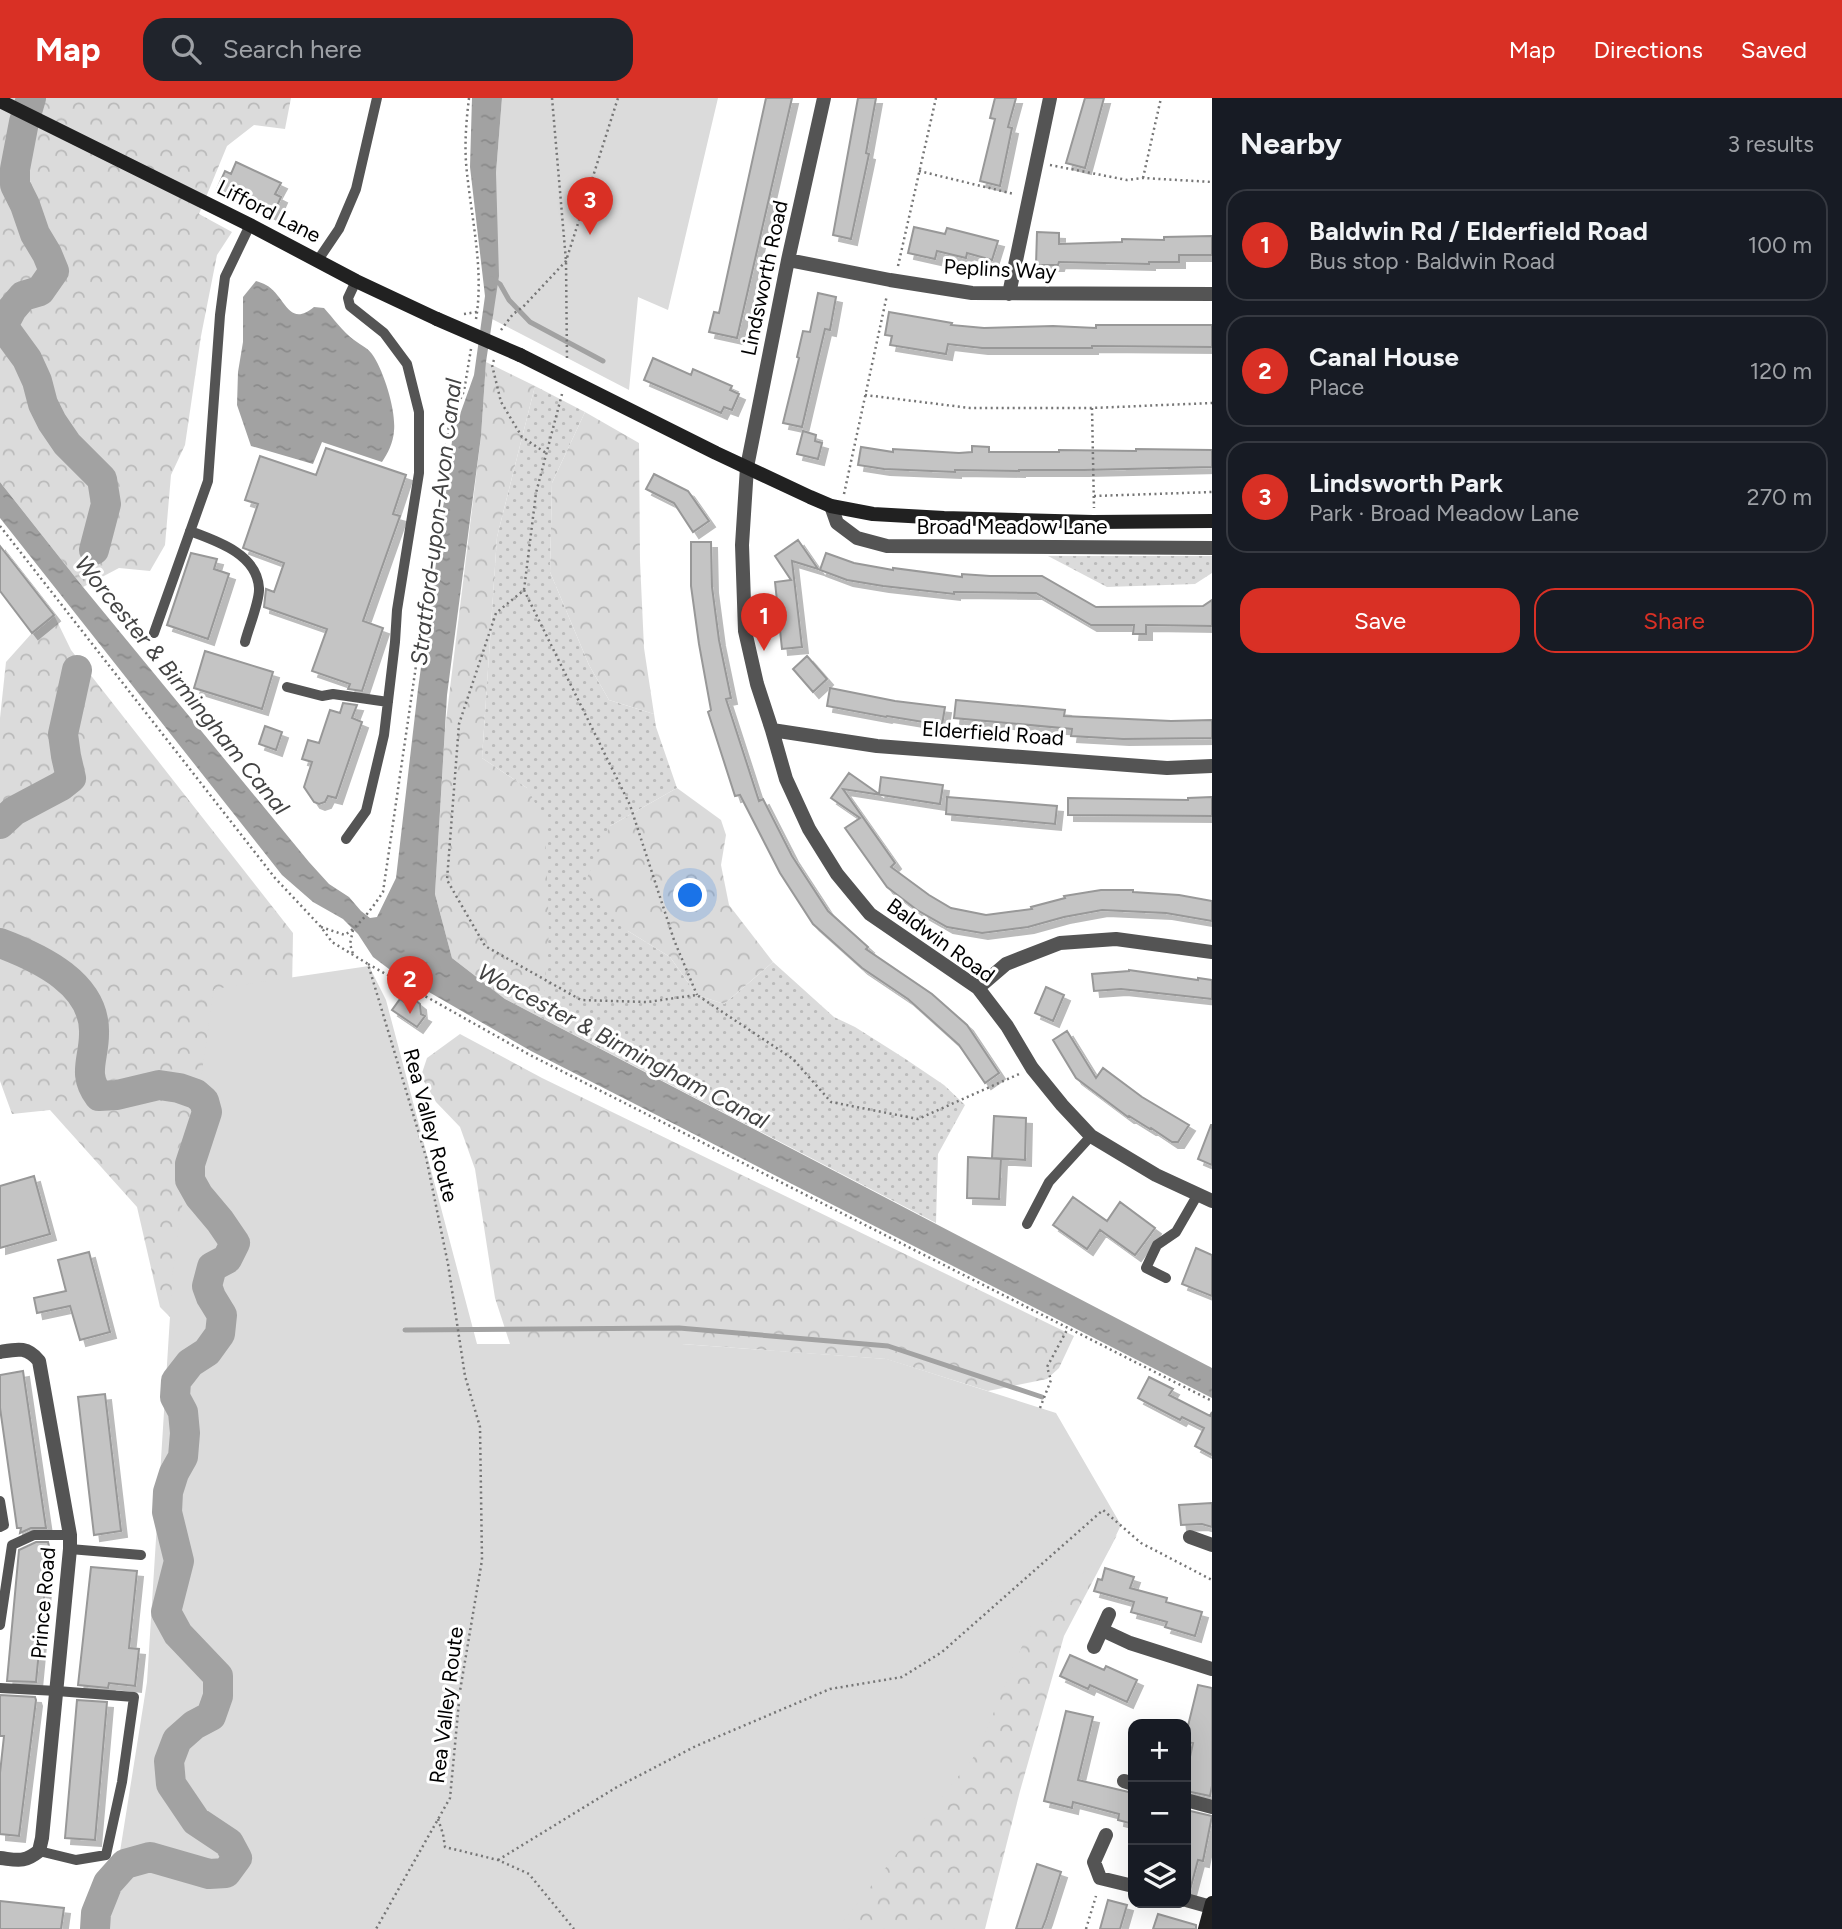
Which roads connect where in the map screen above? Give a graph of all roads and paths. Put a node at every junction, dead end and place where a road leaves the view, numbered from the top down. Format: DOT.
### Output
graph roads {
  1 [pos="377,98"];
  2 [pos="469,98"];
  3 [pos="552,98"];
  4 [pos="618,98"];
  5 [pos="824,98"];
  6 [pos="936,98"];
  7 [pos="1050,98"];
  8 [pos="1161,98"];
  9 [pos="0,101"];
  10 [pos="1036,163"];
  11 [pos="919,171"];
  12 [pos="1143,178"];
  13 [pos="1212,183"];
  14 [pos="1028,197"];
  15 [pos="250,225"];
  16 [pos="318,260"];
  17 [pos="788,260"];
  18 [pos="566,261"];
  19 [pos="890,280"];
  20 [pos="356,281"];
  21 [pos="1009,294"];
  22 [pos="1212,294"];
  23 [pos="475,325"];
  24 [pos="501,329"];
  25 [pos="472,338"];
  26 [pos="568,353"];
  27 [pos="520,355"];
  28 [pos="492,365"];
  29 [pos="566,377"];
  30 [pos="865,395"];
  31 [pos="1212,403"];
  32 [pos="1092,408"];
  33 [pos="548,453"];
  34 [pos="747,467"];
  35 [pos="1212,492"];
  36 [pos="1094,496"];
  37 [pos="836,506"];
  38 [pos="1212,521"];
  39 [pos="1093,522"];
  40 [pos="0,526"];
  41 [pos="190,531"];
  42 [pos="1212,548"];
  43 [pos="524,590"];
  44 [pos="154,634"];
  45 [pos="245,642"];
  46 [pos="287,687"];
  47 [pos="388,702"];
  48 [pos="772,730"];
  49 [pos="1212,766"];
  50 [pos="346,839"];
  51 [pos="321,927"];
  52 [pos="353,930"];
  53 [pos="1212,952"];
  54 [pos="354,955"];
  55 [pos="368,964"];
  56 [pos="978,988"];
  57 [pos="697,995"];
  58 [pos="1032,1068"];
  59 [pos="1091,1136"];
  60 [pos="1198,1194"];
  61 [pos="1212,1200"];
  62 [pos="1027,1224"];
  63 [pos="1166,1278"];
  64 [pos="1068,1328"];
  65 [pos="0,1352"];
  66 [pos="1212,1401"];
  67 [pos="1040,1408"];
  68 [pos="0,1501"];
  69 [pos="0,1527"];
  70 [pos="1190,1537"];
  71 [pos="70,1542"];
  72 [pos="1212,1545"];
  73 [pos="141,1555"];
  74 [pos="1212,1580"];
  75 [pos="1110,1614"];
  76 [pos="0,1625"];
  77 [pos="1102,1630"];
  78 [pos="1094,1647"];
  79 [pos="1212,1669"];
  80 [pos="0,1688"];
  81 [pos="57,1690"];
  82 [pos="1191,1801"];
  83 [pos="1212,1807"];
  84 [pos="438,1819"];
  85 [pos="1106,1835"];
  86 [pos="39,1851"];
  87 [pos="0,1858"];
  88 [pos="498,1860"];
  89 [pos="1128,1885"];
  90 [pos="1096,1896"];
  91 [pos="1191,1901"];
  92 [pos="1212,1905"];
  93 [pos="376,1929"];
  94 [pos="574,1929"];
  95 [pos="1086,1929"];
  96 [pos="1205,1929"];
  1 -- 16 [label="lane"];
  2 -- 23 [label="path"];
  3 -- 18 [label="path"];
  4 -- 18 [label="path"];
  5 -- 17 [label="street, Lindsworth Road"];
  6 -- 11 [label="path"];
  7 -- 10 [label="street"];
  8 -- 12 [label="path"];
  9 -- 15 [label="street, Lifford Lane"];
  10 -- 12 [label="path"];
  10 -- 14 [label="street"];
  11 -- 14 [label="path"];
  11 -- 19 [label="path"];
  12 -- 13 [label="path"];
  14 -- 21 [label="street"];
  15 -- 16 [label="street, Lifford Lane"];
  15 -- 41 [label="lane"];
  16 -- 20 [label="street, Lifford Lane"];
  17 -- 19 [label="street, Peplins Way"];
  17 -- 34 [label="street, Lindsworth Road"];
  18 -- 24 [label="path"];
  18 -- 26 [label="path"];
  19 -- 21 [label="street, Peplins Way"];
  19 -- 30 [label="path"];
  20 -- 27 [label="street, Lifford Lane, bridge"];
  20 -- 47 [label="lane"];
  21 -- 22 [label="street, Peplins Way"];
  25 -- 52 [label="path"];
  27 -- 29 [label="street, Broad Meadow Lane"];
  28 -- 33 [label="path"];
  29 -- 33 [label="path"];
  29 -- 34 [label="street, Broad Meadow Lane"];
  30 -- 32 [label="path"];
  30 -- 37 [label="path"];
  31 -- 32 [label="path"];
  32 -- 36 [label="path"];
  33 -- 43 [label="path"];
  34 -- 37 [label="street, Broad Meadow Lane"];
  34 -- 48 [label="street, Baldwin Road"];
  35 -- 36 [label="path"];
  36 -- 39 [label="path"];
  37 -- 39 [label="street, Broad Meadow Lane"];
  37 -- 42 [label="street, Broad Meadow Lane"];
  38 -- 39 [label="street, Broad Meadow Lane"];
  40 -- 51 [label="path"];
  41 -- 44 [label="lane"];
  41 -- 45 [label="lane"];
  43 -- 57 [label="path"];
  43 -- 57 [label="path"];
  46 -- 47 [label="lane"];
  47 -- 50 [label="lane"];
  48 -- 49 [label="street, Elderfield Road"];
  48 -- 56 [label="street, Baldwin Road"];
  51 -- 52 [label="path"];
  51 -- 54 [label="path"];
  52 -- 54 [label="path"];
  53 -- 56 [label="street"];
  54 -- 55 [label="path"];
  55 -- 64 [label="path"];
  55 -- 84 [label="path, Rea Valley Route"];
  56 -- 58 [label="street, Baldwin Road"];
  57 -- 58 [label="path"];
  58 -- 59 [label="street, Baldwin Road"];
  59 -- 60 [label="street, Baldwin Road"];
  59 -- 62 [label="lane"];
  60 -- 61 [label="street, Baldwin Road"];
  60 -- 63 [label="lane"];
  64 -- 66 [label="path"];
  64 -- 67 [label="path"];
  65 -- 71 [label="street, Prince Road"];
  68 -- 69 [label="lane"];
  70 -- 72 [label="street"];
  71 -- 73 [label="lane"];
  71 -- 76 [label="lane"];
  71 -- 81 [label="street, Prince Road"];
  74 -- 88 [label="path"];
  75 -- 77 [label="street"];
  77 -- 78 [label="street"];
  77 -- 79 [label="street"];
  80 -- 81 [label="lane"];
  81 -- 86 [label="street, Prince Road"];
  81 -- 86 [label="lane"];
  82 -- 83 [label="street"];
  84 -- 88 [label="path"];
  84 -- 93 [label="path, Rea Valley Route"];
  85 -- 89 [label="street"];
  86 -- 87 [label="street"];
  88 -- 94 [label="path"];
  90 -- 95 [label="path"];
  91 -- 92 [label="street"];
  92 -- 96 [label="street"];
}
